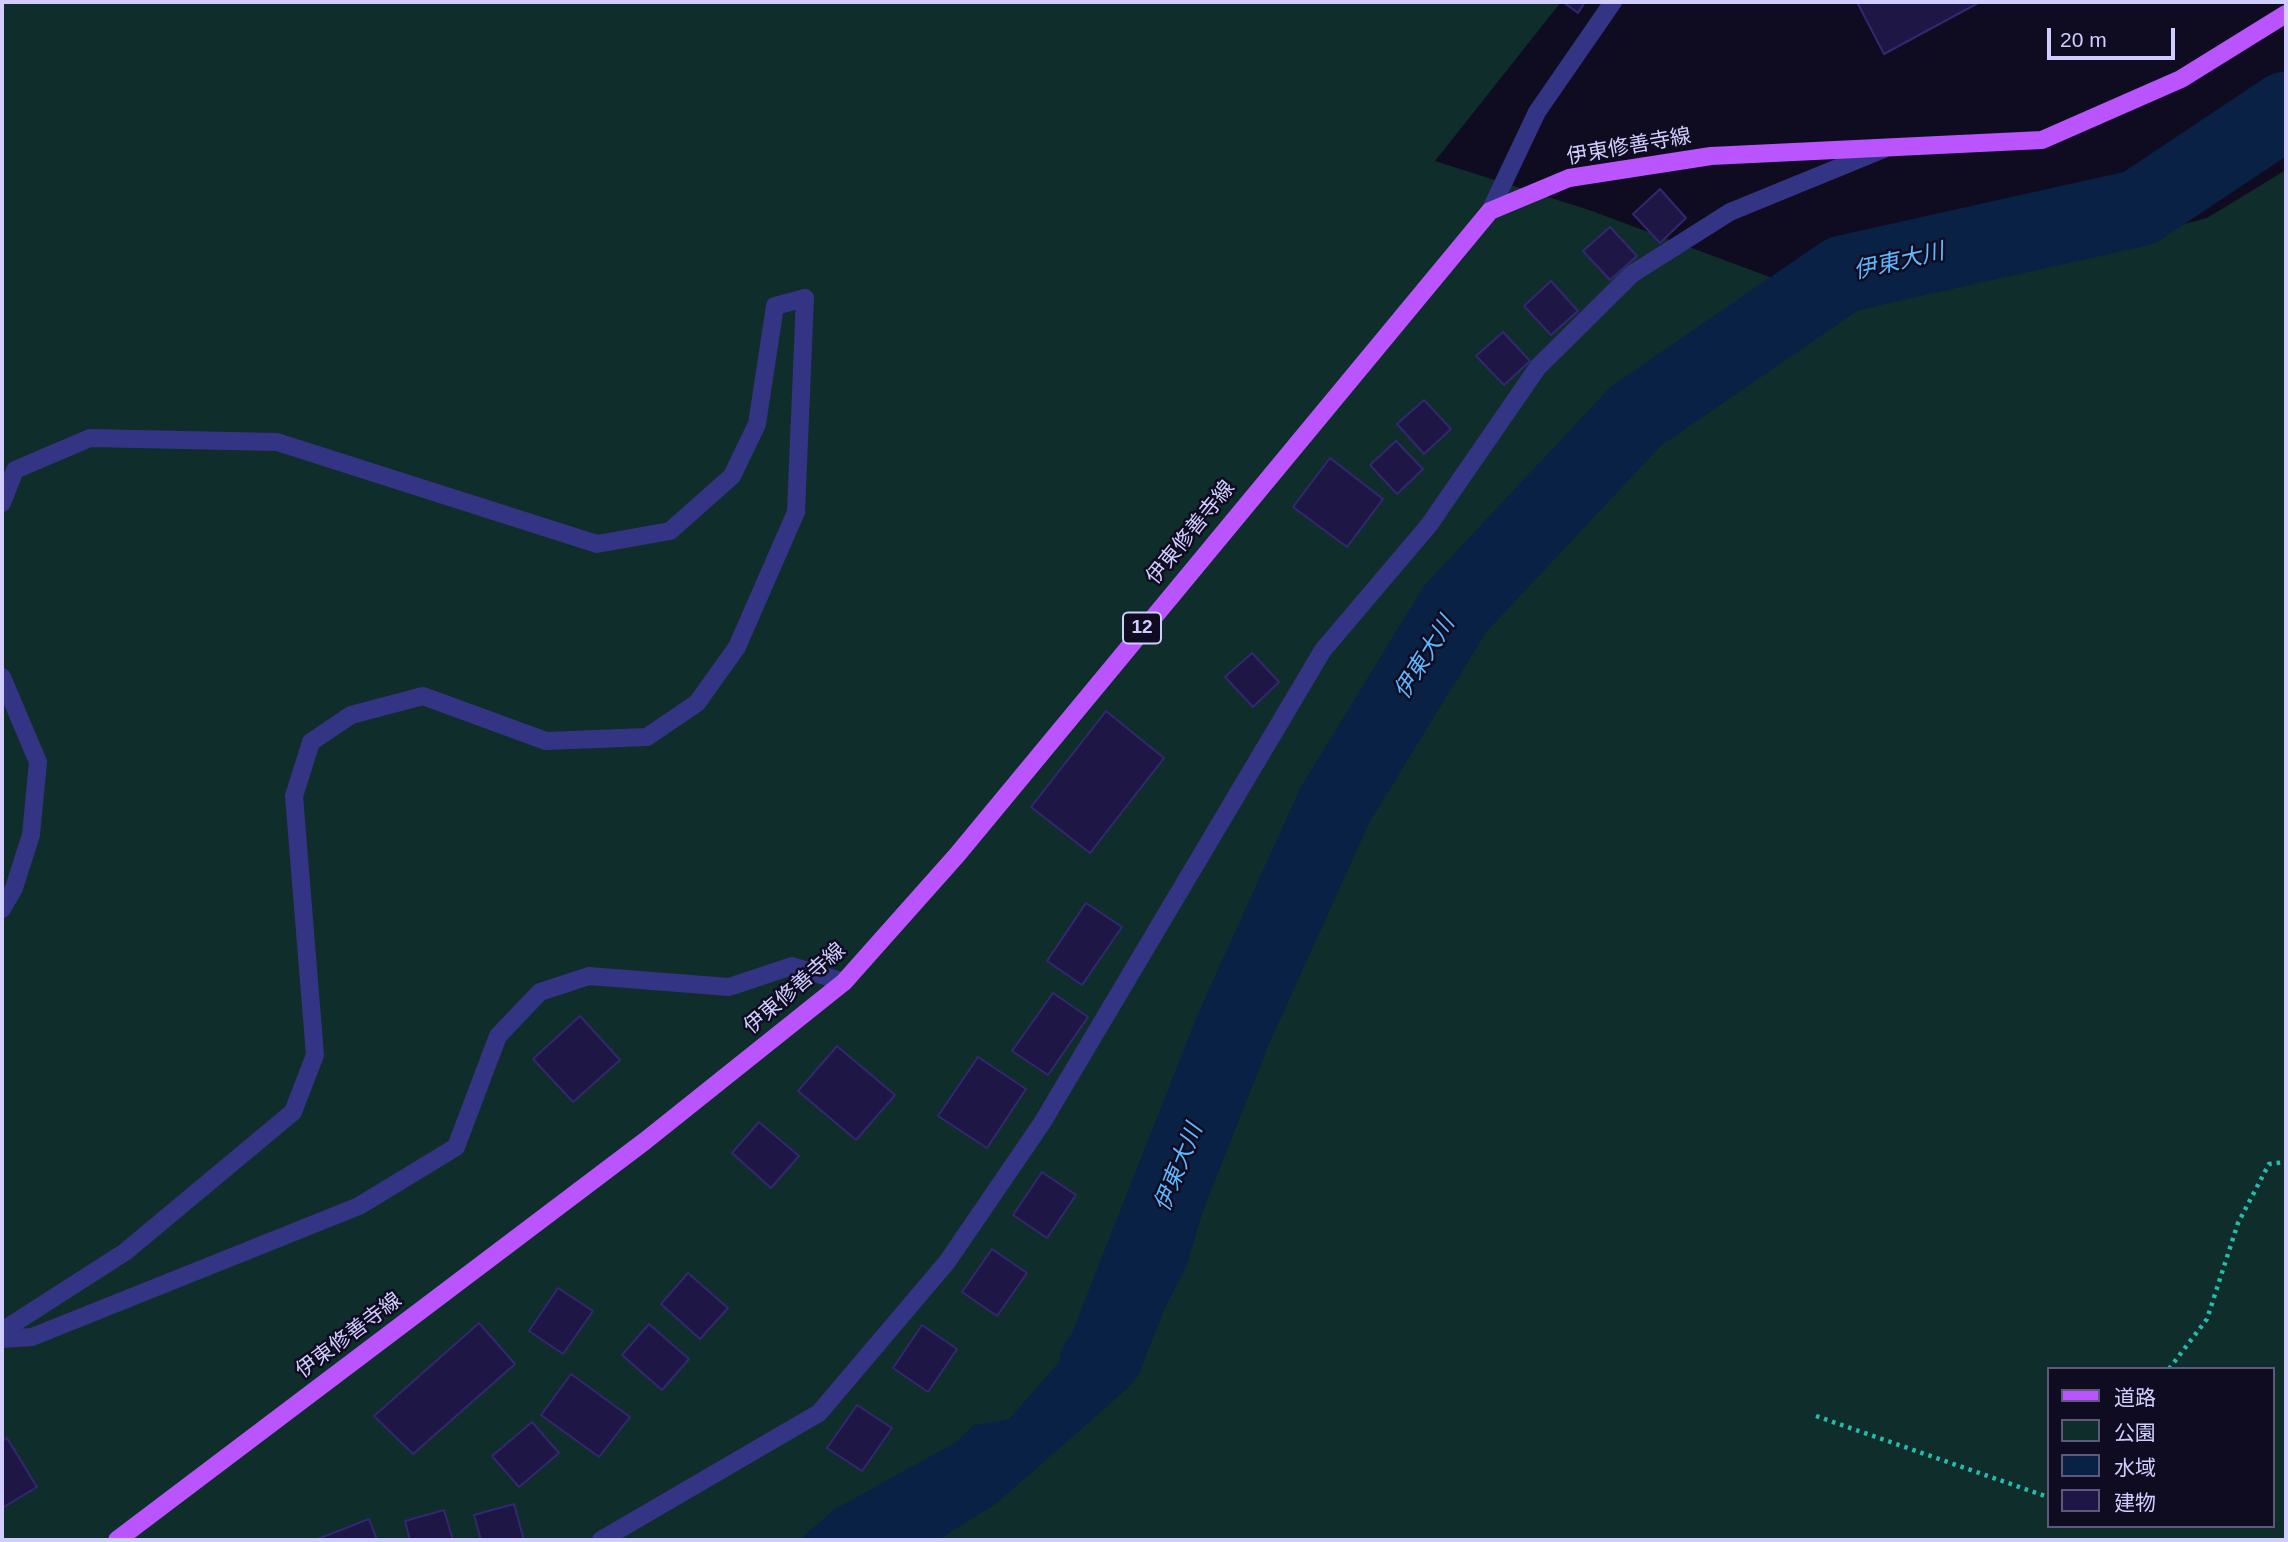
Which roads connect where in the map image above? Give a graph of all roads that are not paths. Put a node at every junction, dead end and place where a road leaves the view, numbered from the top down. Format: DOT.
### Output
graph roads {
  1 [pos="1613,2"];
  2 [pos="2286,14"];
  3 [pos="1884,148"];
  4 [pos="1490,211"];
  5 [pos="2,503"];
  6 [pos="2,677"];
  7 [pos="2,909"];
  8 [pos="844,982"];
  9 [pos="2,1331"];
  10 [pos="2,1339"];
  11 [pos="117,1540"];
  12 [pos="601,1540"];
  1 -- 4 [label="street"];
  2 -- 3 [label="main road, 伊東修善寺線 / 12"];
  3 -- 4 [label="main road, 伊東修善寺線 / 12"];
  3 -- 12 [label="street"];
  4 -- 8 [label="main road, 伊東修善寺線 / 12"];
  5 -- 9 [label="street"];
  6 -- 7 [label="street"];
  8 -- 10 [label="street"];
  8 -- 11 [label="main road, 伊東修善寺線 / 12"];
}
